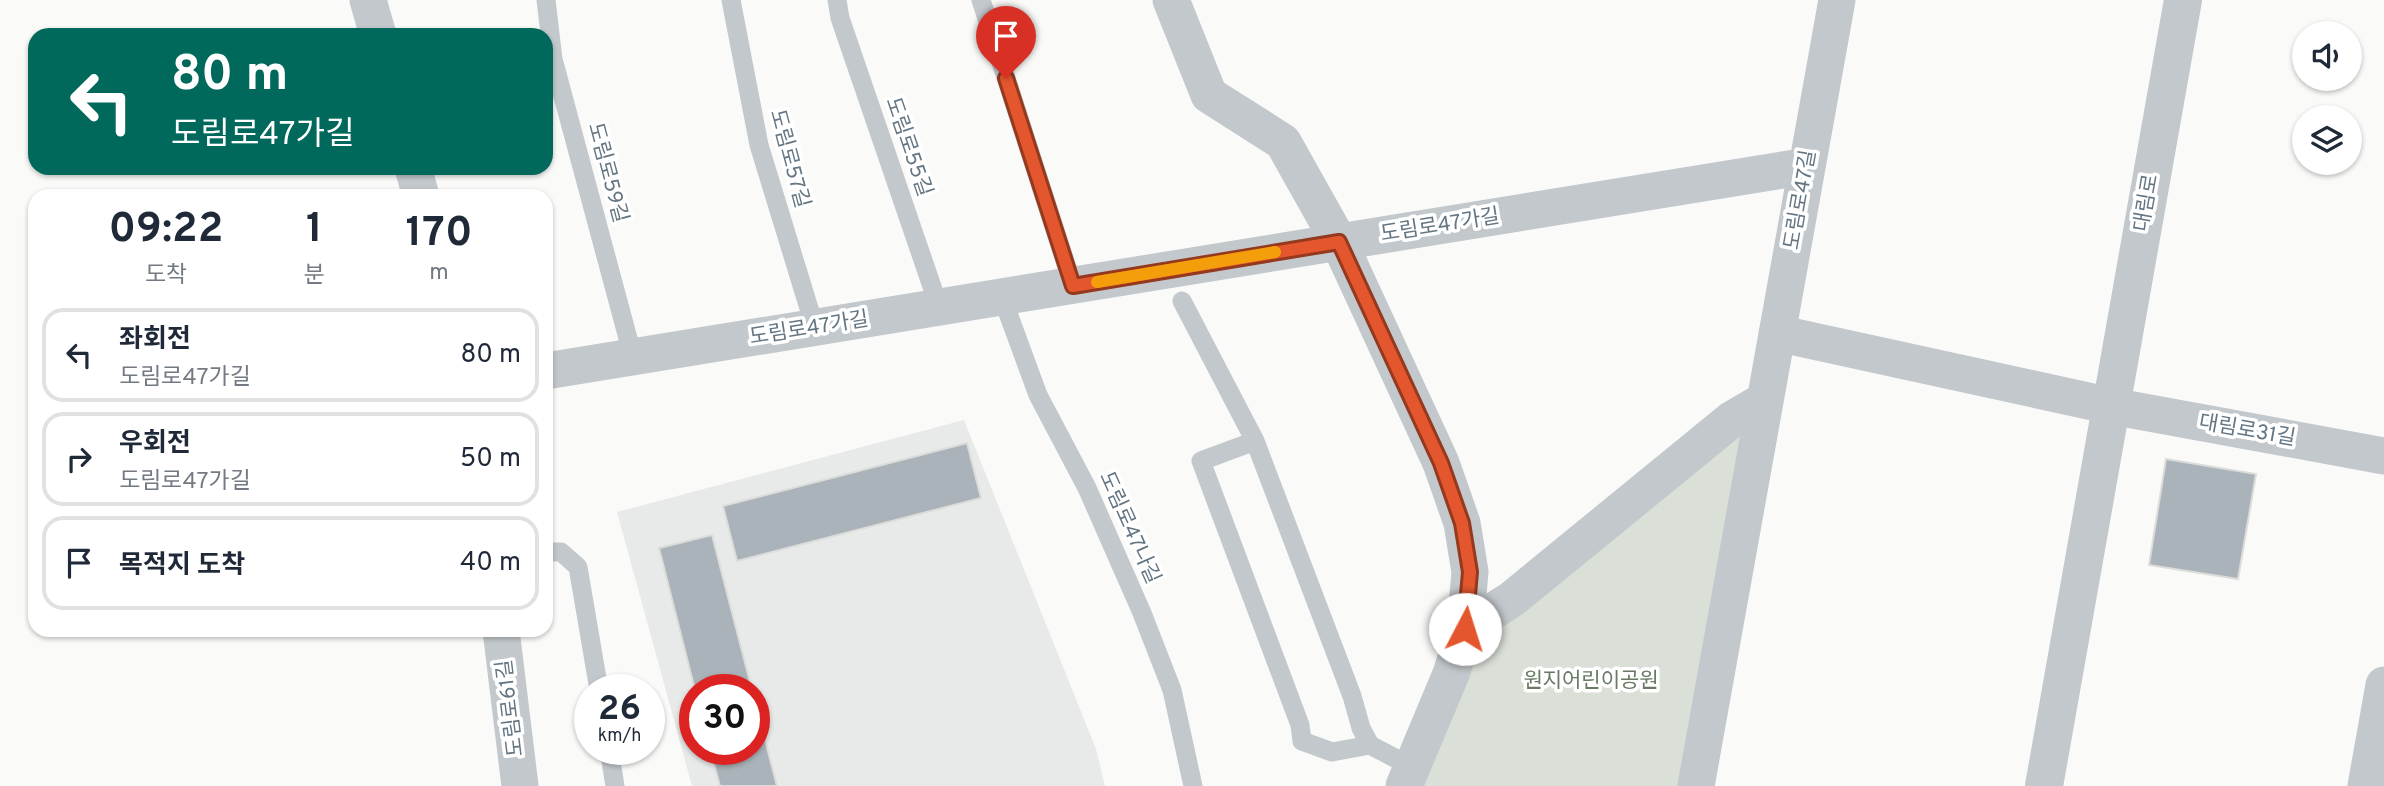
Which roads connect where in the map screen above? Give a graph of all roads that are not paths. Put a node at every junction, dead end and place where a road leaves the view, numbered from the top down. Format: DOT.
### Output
graph roads {
  1 [pos="368,0"];
  2 [pos="546,0"];
  3 [pos="731,0"];
  4 [pos="837,0"];
  5 [pos="981,0"];
  6 [pos="1171,0"];
  7 [pos="1837,0"];
  8 [pos="2183,0"];
  9 [pos="376,28"];
  10 [pos="549,28"];
  11 [pos="553,60"];
  12 [pos="1807,166"];
  13 [pos="1339,242"];
  14 [pos="1073,286"];
  15 [pos="1002,297"];
  16 [pos="1182,301"];
  17 [pos="939,307"];
  18 [pos="815,328"];
  19 [pos="1777,332"];
  20 [pos="633,357"];
  21 [pos="553,370"];
  22 [pos="1765,400"];
  23 [pos="2111,405"];
  24 [pos="1255,441"];
  25 [pos="2384,456"];
  26 [pos="553,552"];
  27 [pos="1465,629"];
  28 [pos="502,637"];
  29 [pos="596,674"];
  30 [pos="2384,685"];
  31 [pos="1370,745"];
  32 [pos="612,765"];
  33 [pos="1408,776"];
  34 [pos="520,786"];
  35 [pos="615,786"];
  36 [pos="1193,786"];
  37 [pos="1696,786"];
  38 [pos="2044,786"];
  39 [pos="2366,786"];
  1 -- 9 [label="street"];
  2 -- 10 [label="lane, 도림로59길"];
  3 -- 18 [label="lane, 도림로57길"];
  4 -- 17 [label="lane, 도림로55길"];
  5 -- 14 [label="lane"];
  6 -- 13 [label="street"];
  7 -- 12 [label="street, 도림로47길"];
  8 -- 23 [label="street, 대림로"];
  11 -- 20 [label="lane, 도림로59길"];
  12 -- 13 [label="street, 도림로47가길"];
  12 -- 19 [label="street, 도림로47길"];
  13 -- 14 [label="street, 도림로47가길"];
  13 -- 27 [label="street"];
  14 -- 15 [label="street, 도림로47가길"];
  15 -- 17 [label="street, 도림로47가길"];
  15 -- 36 [label="lane, 도림로47나길"];
  16 -- 24 [label="lane"];
  17 -- 18 [label="street, 도림로47가길"];
  18 -- 20 [label="street, 도림로47가길"];
  19 -- 22 [label="street, 도림로47길"];
  19 -- 23 [label="street"];
  20 -- 21 [label="street, 도림로47가길"];
  22 -- 27 [label="street"];
  22 -- 37 [label="street, 도림로47길"];
  23 -- 25 [label="street, 대림로31길"];
  23 -- 38 [label="street, 대림로"];
  24 -- 31 [label="lane"];
  24 -- 31 [label="lane"];
  26 -- 29 [label="lane"];
  27 -- 33 [label="street"];
  28 -- 34 [label="street, 도림로61길"];
  30 -- 39 [label="street"];
  31 -- 33 [label="lane"];
  32 -- 35 [label="lane"];
}
